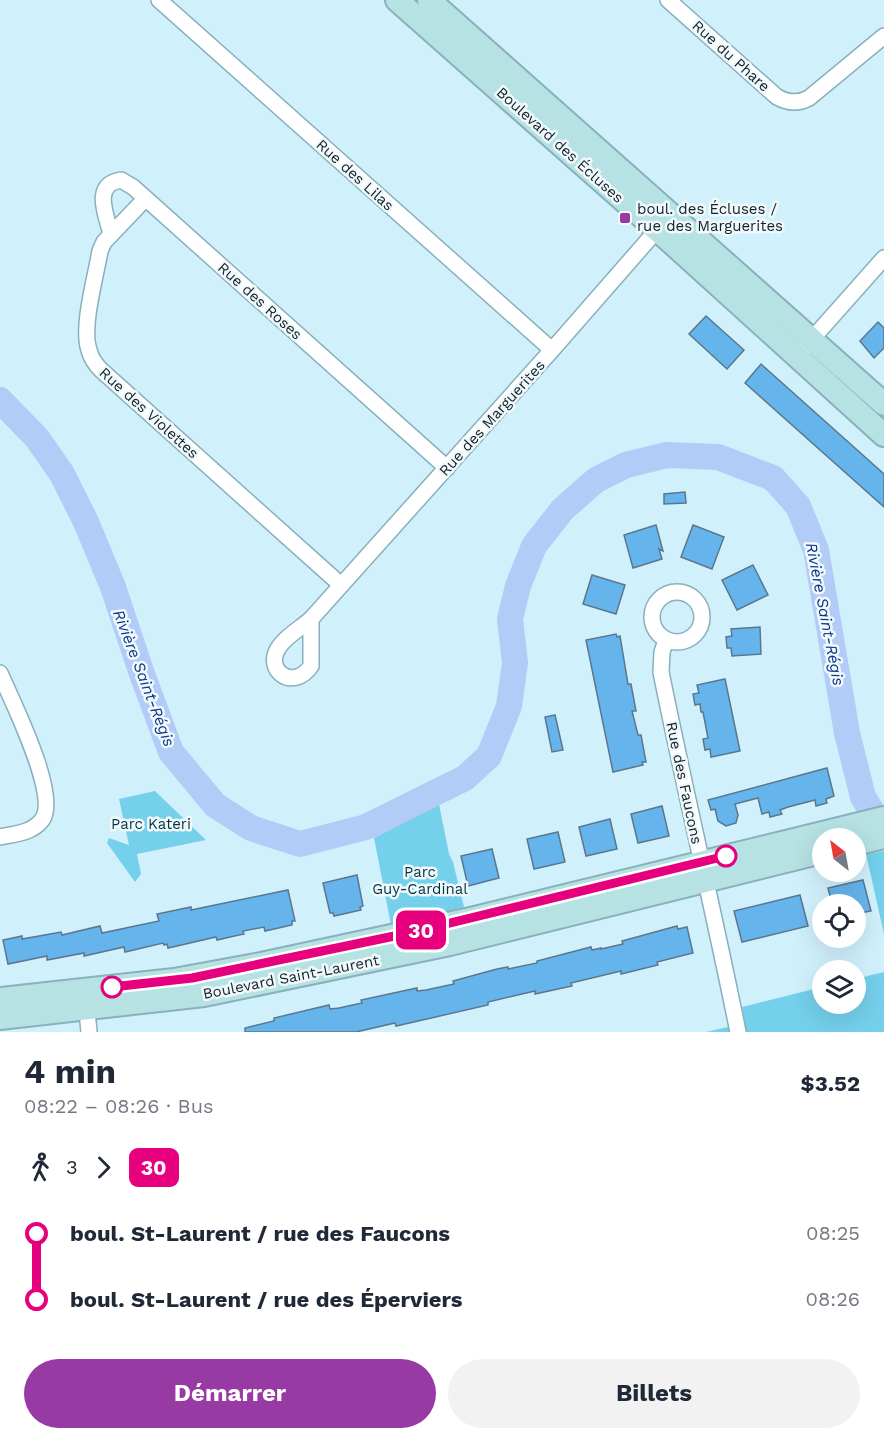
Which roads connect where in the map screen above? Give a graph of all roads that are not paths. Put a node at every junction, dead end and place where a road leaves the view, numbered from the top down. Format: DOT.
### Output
graph roads {
  1 [pos="159,0"];
  2 [pos="396,0"];
  3 [pos="429,0"];
  4 [pos="668,0"];
  5 [pos="884,36"];
  6 [pos="455,38"];
  7 [pos="145,199"];
  8 [pos="663,222"];
  9 [pos="111,234"];
  10 [pos="884,258"];
  11 [pos="805,348"];
  12 [pos="552,350"];
  13 [pos="884,404"];
  14 [pos="884,435"];
  15 [pos="447,468"];
  16 [pos="341,585"];
  17 [pos="311,619"];
  18 [pos="666,640"];
  19 [pos="0,673"];
  20 [pos="884,818"];
  21 [pos="868,836"];
  22 [pos="0,837"];
  23 [pos="812,854"];
  24 [pos="703,872"];
  25 [pos="0,999"];
  26 [pos="86,999"];
  27 [pos="0,1018"];
  28 [pos="89,1032"];
  29 [pos="738,1032"];
  1 -- 12 [label="street, Rue des Lilas"];
  2 -- 6 [label="street, Boulevard des Écluses"];
  3 -- 6 [label="street, Boulevard des Écluses"];
  4 -- 5 [label="street, Rue du Phare"];
  6 -- 8 [label="street, Boulevard des Écluses"];
  7 -- 9 [label="street, Rue des Violettes"];
  7 -- 9 [label="street, Rue des Roses"];
  7 -- 15 [label="street, Rue des Roses"];
  8 -- 11 [label="street, Boulevard des Écluses"];
  8 -- 12 [label="street, Rue des Marguerites"];
  9 -- 16 [label="street, Rue des Violettes"];
  10 -- 11 [label="street"];
  11 -- 13 [label="street, Boulevard des Écluses"];
  11 -- 14 [label="street, Boulevard des Écluses"];
  12 -- 15 [label="street, Rue des Marguerites"];
  15 -- 16 [label="street, Rue des Marguerites"];
  16 -- 17 [label="street, Rue des Marguerites"];
  18 -- 24 [label="street, Rue des Faucons"];
  19 -- 22 [label="street"];
  20 -- 21 [label="street, Boulevard Saint-Laurent"];
  21 -- 24 [label="street, Boulevard Saint-Laurent"];
  23 -- 24 [label="street, Boulevard Saint-Laurent"];
  24 -- 26 [label="street, Boulevard Saint-Laurent"];
  24 -- 29 [label="street, Rue des Faucons"];
  25 -- 26 [label="street, Boulevard Saint-Laurent"];
  26 -- 27 [label="street, Boulevard Saint-Laurent"];
  26 -- 28 [label="street"];
}
